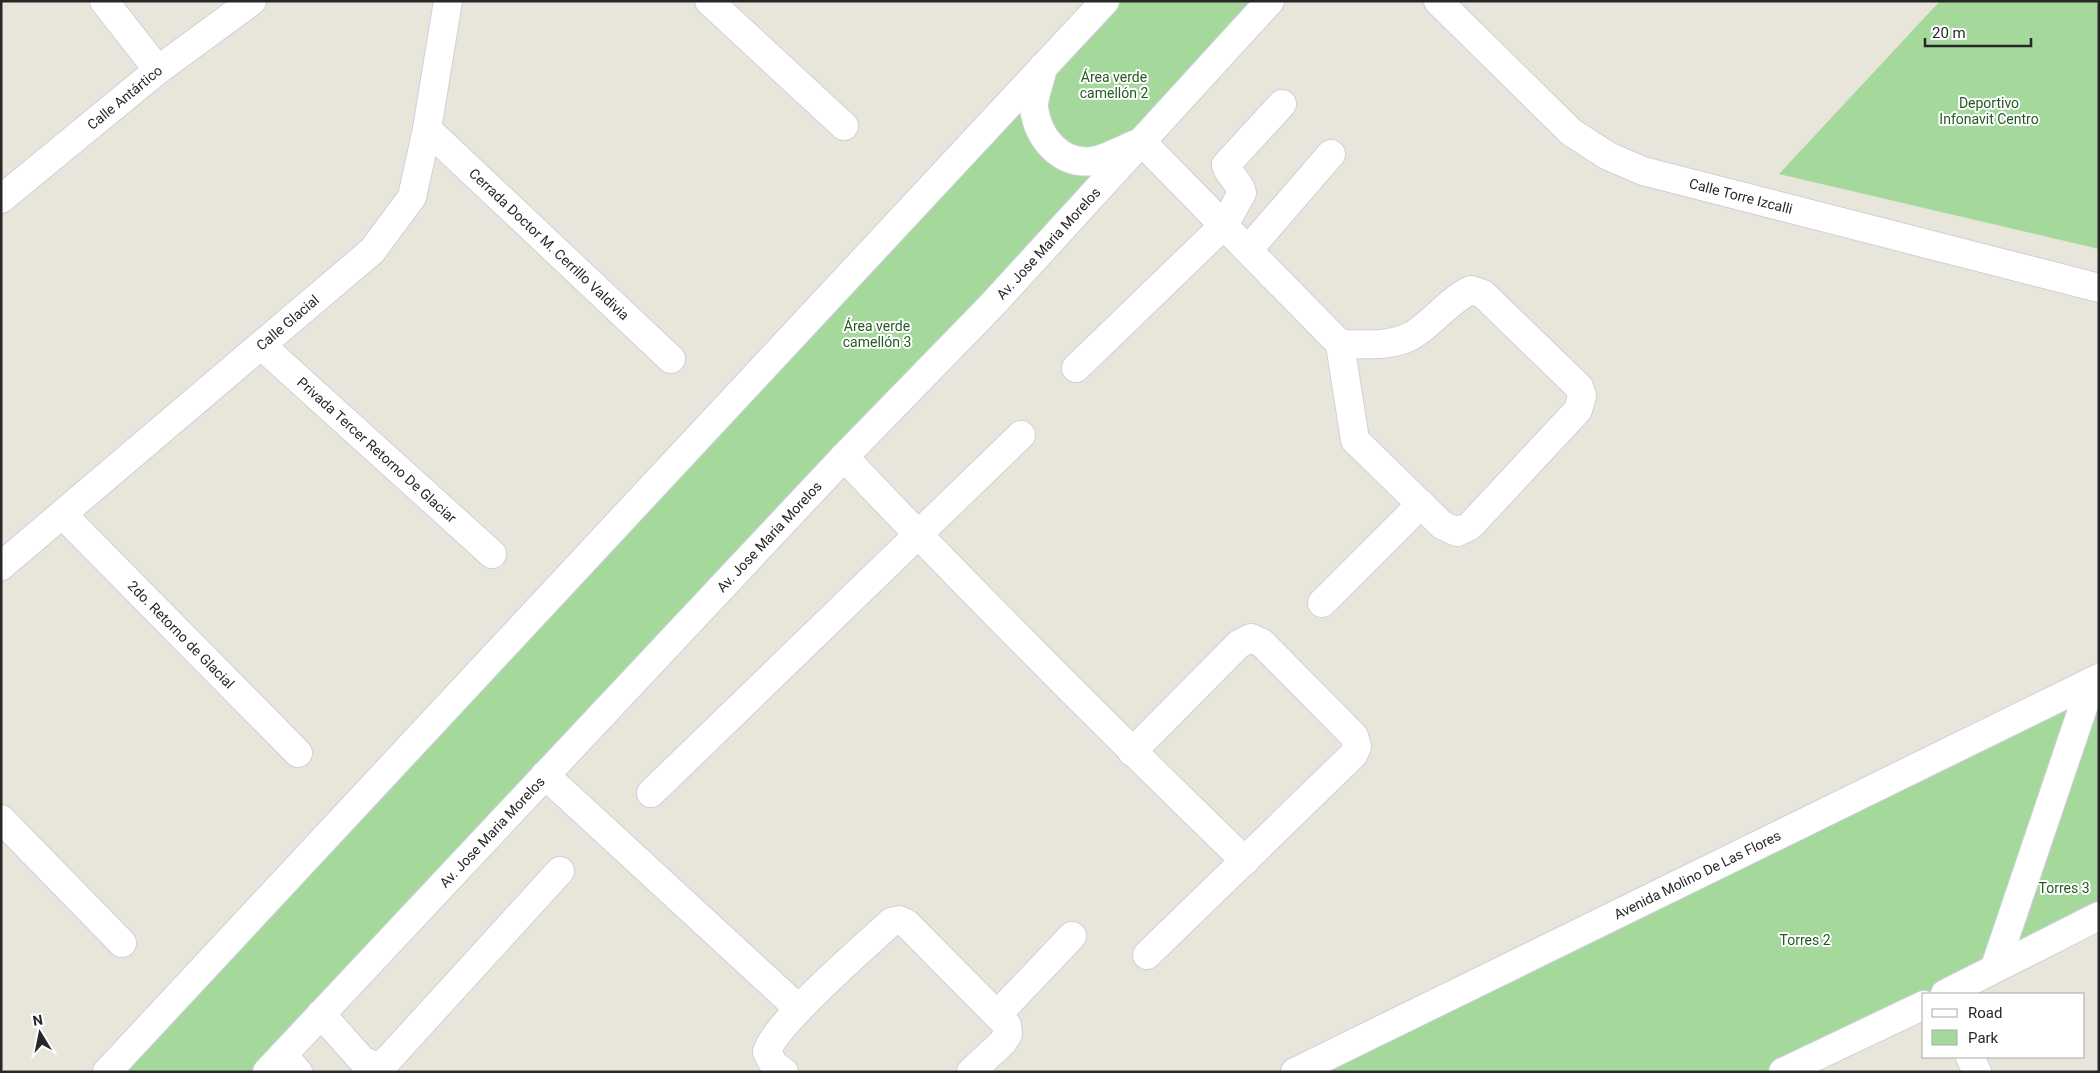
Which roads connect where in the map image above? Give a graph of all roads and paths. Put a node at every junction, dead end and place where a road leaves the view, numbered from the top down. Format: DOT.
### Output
graph roads {
  1 [pos="104,1"];
  2 [pos="252,1"];
  3 [pos="448,1"];
  4 [pos="709,1"];
  5 [pos="1105,1"];
  6 [pos="1270,1"];
  7 [pos="1438,1"];
  8 [pos="1044,66"];
  9 [pos="158,70"];
  10 [pos="1282,104"];
  11 [pos="844,126"];
  12 [pos="428,130"];
  13 [pos="1142,142"];
  14 [pos="1331,154"];
  15 [pos="1,199"];
  16 [pos="1224,225"];
  17 [pos="1248,250"];
  18 [pos="2099,288"];
  19 [pos="1340,344"];
  20 [pos="262,346"];
  21 [pos="671,359"];
  22 [pos="1076,368"];
  23 [pos="1021,435"];
  24 [pos="844,457"];
  25 [pos="1422,504"];
  26 [pos="64,514"];
  27 [pos="918,535"];
  28 [pos="492,554"];
  29 [pos="1,566"];
  30 [pos="1322,603"];
  31 [pos="2095,679"];
  32 [pos="1132,752"];
  33 [pos="298,753"];
  34 [pos="545,775"];
  35 [pos="651,793"];
  36 [pos="1,819"];
  37 [pos="1245,861"];
  38 [pos="560,871"];
  39 [pos="2099,916"];
  40 [pos="1072,936"];
  41 [pos="122,943"];
  42 [pos="1147,955"];
  43 [pos="1995,967"];
  44 [pos="1947,993"];
  45 [pos="1922,1005"];
  46 [pos="799,1009"];
  47 [pos="321,1014"];
  48 [pos="997,1014"];
  49 [pos="1970,1058"];
  50 [pos="283,1066"];
  51 [pos="107,1072"];
  52 [pos="784,1072"];
  53 [pos="971,1072"];
  54 [pos="1295,1072"];
  55 [pos="1784,1072"];
  56 [pos="1977,1072"];
  1 -- 9 [label="street"];
  2 -- 9 [label="street, Calle Antártico"];
  3 -- 12 [label="street, Calle Glacial"];
  4 -- 11 [label="street"];
  5 -- 8 [label="street"];
  6 -- 13 [label="street, Av. Jose Maria Morelos"];
  7 -- 18 [label="street, Calle Torre Izcalli"];
  8 -- 13 [label="street"];
  8 -- 51 [label="street"];
  9 -- 15 [label="street, Calle Antártico"];
  10 -- 16 [label="street"];
  12 -- 20 [label="street, Calle Glacial"];
  12 -- 21 [label="street, Cerrada Doctor M. Cerrillo Valdivia"];
  13 -- 16 [label="street"];
  13 -- 24 [label="street, Av. Jose Maria Morelos"];
  14 -- 17 [label="street"];
  16 -- 17 [label="street"];
  16 -- 22 [label="street"];
  17 -- 19 [label="street"];
  19 -- 25 [label="street"];
  19 -- 25 [label="street"];
  20 -- 26 [label="street, Calle Glacial"];
  20 -- 28 [label="street, Privada Tercer Retorno De Glaciar"];
  23 -- 27 [label="street"];
  24 -- 27 [label="street"];
  24 -- 34 [label="street, Av. Jose Maria Morelos"];
  25 -- 30 [label="street"];
  26 -- 29 [label="street, Calle Glacial"];
  26 -- 33 [label="street, 2do. Retorno de Glacial"];
  27 -- 32 [label="street"];
  27 -- 35 [label="street"];
  31 -- 43 [label="street"];
  31 -- 54 [label="street, Avenida Molino De Las Flores"];
  32 -- 37 [label="street"];
  32 -- 37 [label="street"];
  34 -- 46 [label="street"];
  34 -- 47 [label="street, Av. Jose Maria Morelos"];
  36 -- 41 [label="street"];
  37 -- 42 [label="street"];
  38 -- 47 [label="street"];
  39 -- 43 [label="street"];
  40 -- 48 [label="street"];
  43 -- 44 [label="street"];
  45 -- 55 [label="street"];
  46 -- 48 [label="street"];
  46 -- 52 [label="street"];
  47 -- 50 [label="street, Av. Jose Maria Morelos"];
  48 -- 53 [label="street"];
  49 -- 56 [label="street"];
}
